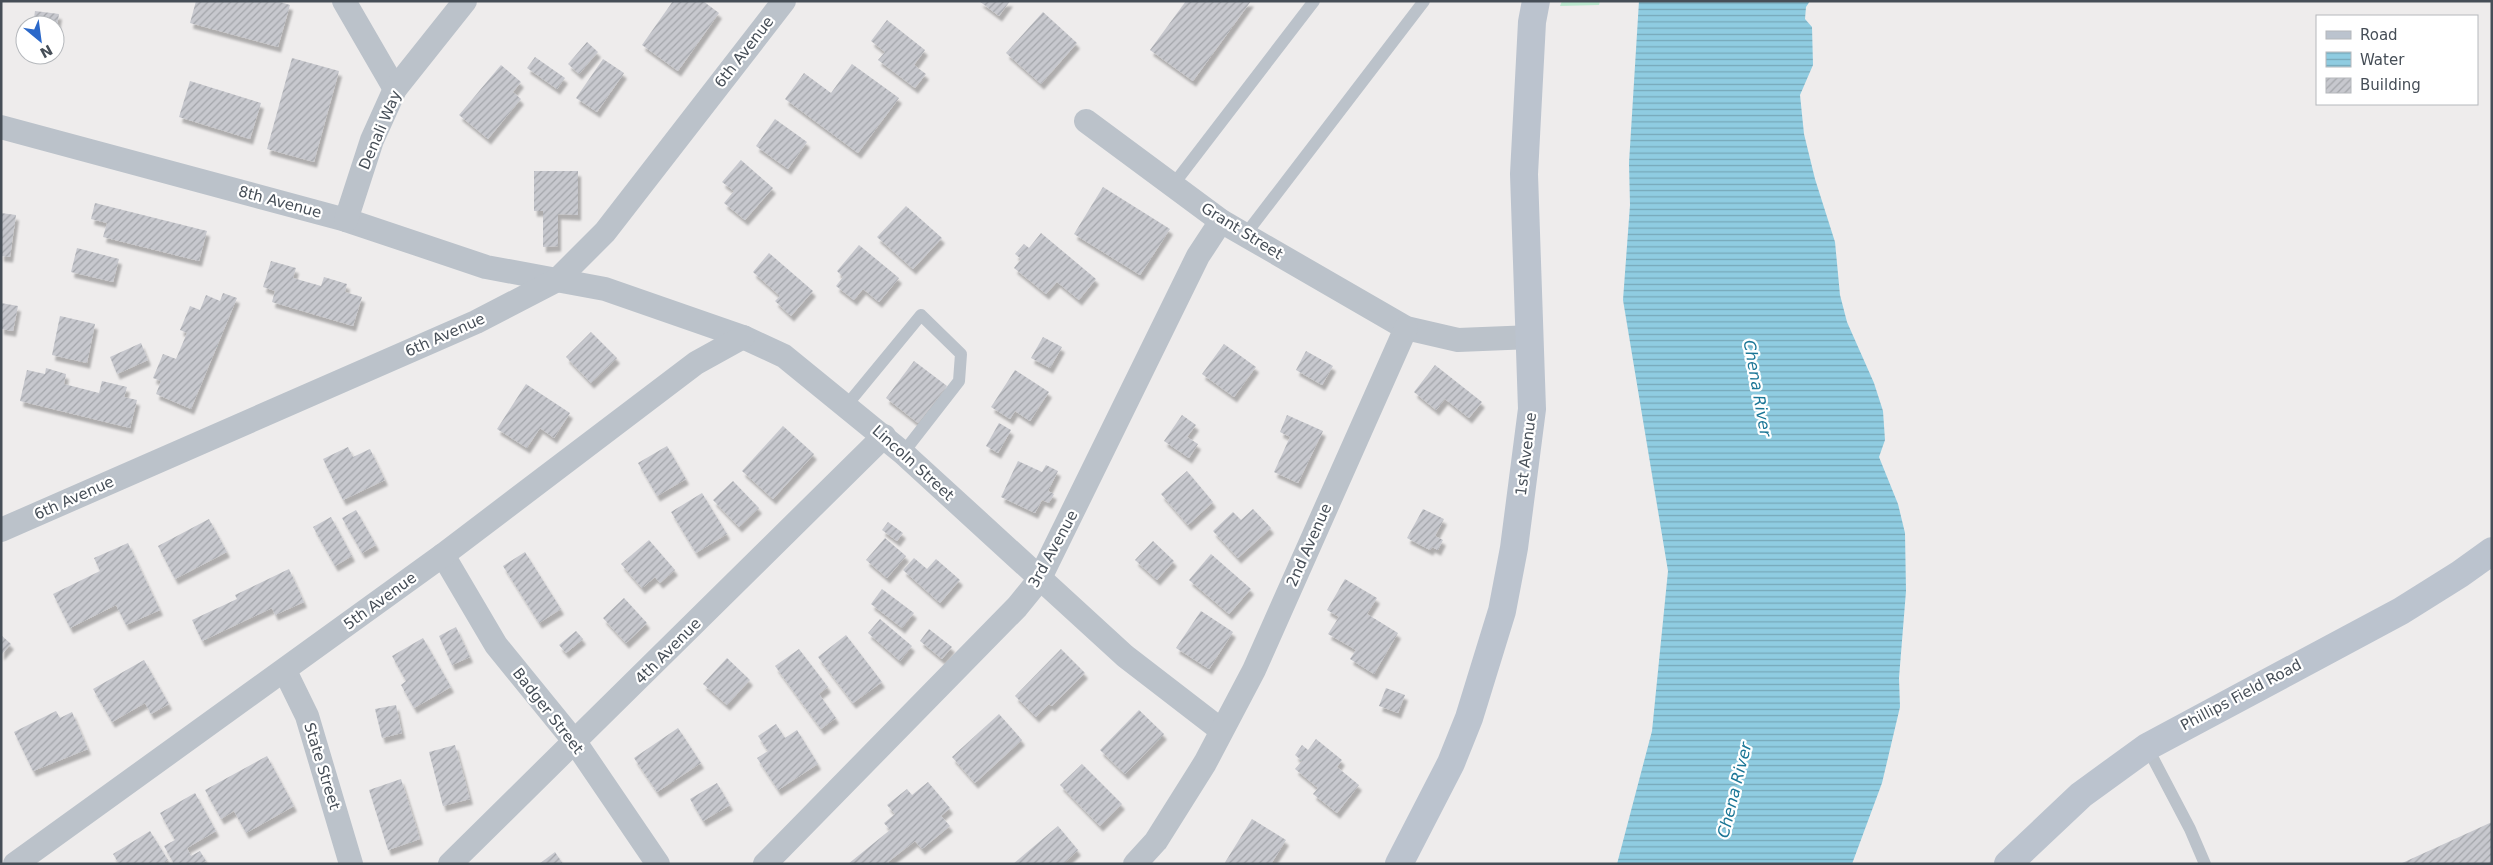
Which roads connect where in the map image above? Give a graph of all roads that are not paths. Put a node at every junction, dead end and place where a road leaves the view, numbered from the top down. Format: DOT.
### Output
graph roads {
  1 [pos="344,1"];
  2 [pos="465,1"];
  3 [pos="784,1"];
  4 [pos="1314,1"];
  5 [pos="1424,1"];
  6 [pos="1534,12"];
  7 [pos="395,89"];
  8 [pos="1086,121"];
  9 [pos="1,127"];
  10 [pos="1173,186"];
  11 [pos="346,220"];
  12 [pos="1221,221"];
  13 [pos="1244,235"];
  14 [pos="557,280"];
  15 [pos="1406,328"];
  16 [pos="1531,336"];
  17 [pos="743,337"];
  18 [pos="846,406"];
  19 [pos="884,436"];
  20 [pos="903,453"];
  21 [pos="1,530"];
  22 [pos="2492,552"];
  23 [pos="443,555"];
  24 [pos="1039,580"];
  25 [pos="285,671"];
  26 [pos="1221,730"];
  27 [pos="575,742"];
  28 [pos="2147,747"];
  29 [pos="14,864"];
  30 [pos="351,864"];
  31 [pos="450,864"];
  32 [pos="658,864"];
  33 [pos="765,864"];
  34 [pos="1135,864"];
  35 [pos="1399,864"];
  36 [pos="2008,864"];
  37 [pos="2205,864"];
  1 -- 7 [label="street"];
  2 -- 7 [label="street, Denali Way"];
  3 -- 14 [label="street, 6th Avenue"];
  4 -- 10 [label="lane"];
  5 -- 13 [label="lane"];
  6 -- 16 [label="street, 1st Avenue"];
  7 -- 11 [label="street, Denali Way"];
  8 -- 10 [label="street, Grant Street"];
  9 -- 11 [label="street, 8th Avenue"];
  10 -- 12 [label="street, Grant Street"];
  11 -- 14 [label="street, 8th Avenue"];
  12 -- 13 [label="street, Grant Street"];
  12 -- 24 [label="street, 3rd Avenue"];
  13 -- 15 [label="street, Grant Street"];
  14 -- 17 [label="street, Lincoln Street"];
  14 -- 21 [label="street, 6th Avenue"];
  15 -- 16 [label="street"];
  15 -- 26 [label="street, 2nd Avenue"];
  16 -- 35 [label="street, 1st Avenue"];
  17 -- 18 [label="street, Lincoln Street"];
  17 -- 23 [label="street, 5th Avenue"];
  18 -- 19 [label="street, Lincoln Street"];
  18 -- 20 [label="lane"];
  19 -- 20 [label="street, Lincoln Street"];
  19 -- 27 [label="street, 4th Avenue"];
  20 -- 24 [label="street, Lincoln Street"];
  22 -- 28 [label="street, Phillips Field Road"];
  23 -- 25 [label="street, 5th Avenue"];
  23 -- 27 [label="street, Badger Street"];
  24 -- 26 [label="street, Lincoln Street"];
  24 -- 33 [label="street, 3rd Avenue"];
  25 -- 29 [label="street, 5th Avenue"];
  25 -- 30 [label="street, State Street"];
  26 -- 34 [label="street, 2nd Avenue"];
  27 -- 31 [label="street, 4th Avenue"];
  27 -- 32 [label="street, Badger Street"];
  28 -- 36 [label="street, Phillips Field Road"];
  28 -- 37 [label="lane"];
}
